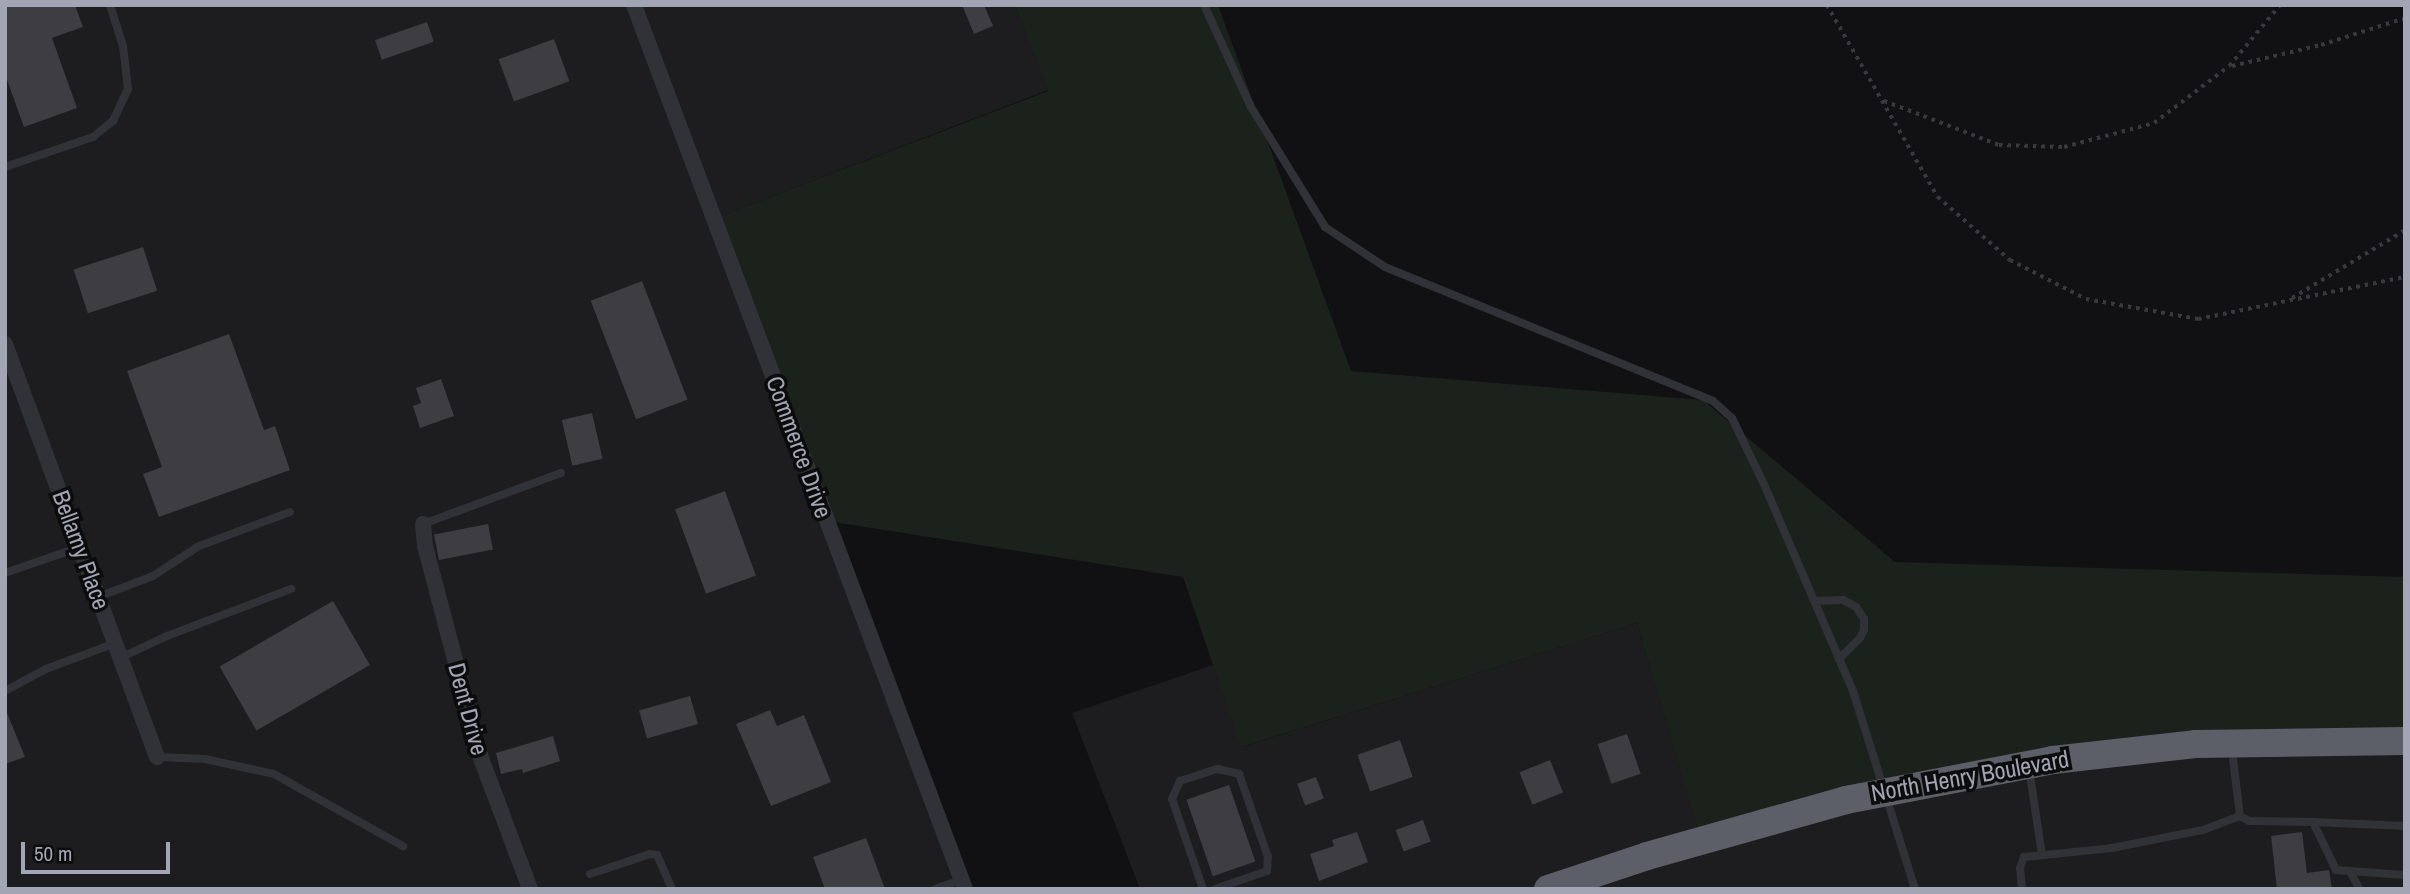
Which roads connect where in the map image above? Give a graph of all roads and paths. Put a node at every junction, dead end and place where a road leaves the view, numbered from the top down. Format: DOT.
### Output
graph roads {
  1 [pos="110,5"];
  2 [pos="635,5"];
  3 [pos="1204,5"];
  4 [pos="1827,5"];
  5 [pos="2280,5"];
  6 [pos="2405,18"];
  7 [pos="2230,66"];
  8 [pos="1882,100"];
  9 [pos="5,167"];
  10 [pos="2405,230"];
  11 [pos="2405,277"];
  12 [pos="2287,301"];
  13 [pos="6,348"];
  14 [pos="561,474"];
  15 [pos="290,512"];
  16 [pos="423,524"];
  17 [pos="80,547"];
  18 [pos="5,573"];
  19 [pos="291,589"];
  20 [pos="98,597"];
  21 [pos="1815,601"];
  22 [pos="118,650"];
  23 [pos="1839,659"];
  24 [pos="5,691"];
  25 [pos="2405,741"];
  26 [pos="2232,743"];
  27 [pos="157,757"];
  28 [pos="2028,764"];
  29 [pos="1883,792"];
  30 [pos="2240,816"];
  31 [pos="2313,822"];
  32 [pos="2405,826"];
  33 [pos="403,846"];
  34 [pos="2042,855"];
  35 [pos="2351,873"];
  36 [pos="590,874"];
  37 [pos="2405,875"];
  38 [pos="963,884"];
  39 [pos="530,889"];
  40 [pos="672,889"];
  41 [pos="935,889"];
  42 [pos="1203,889"];
  43 [pos="1216,889"];
  44 [pos="1548,889"];
  45 [pos="1915,889"];
  46 [pos="2022,889"];
  47 [pos="2359,889"];
  1 -- 9 [label="lane"];
  2 -- 38 [label="street, Commerce Drive"];
  3 -- 21 [label="lane"];
  4 -- 8 [label="path"];
  5 -- 7 [label="path"];
  6 -- 7 [label="path"];
  7 -- 8 [label="path"];
  8 -- 12 [label="path"];
  10 -- 12 [label="path"];
  11 -- 12 [label="path"];
  13 -- 17 [label="street, Bellamy Place"];
  14 -- 16 [label="lane"];
  15 -- 20 [label="lane"];
  16 -- 39 [label="street, Dent Drive"];
  17 -- 18 [label="lane"];
  17 -- 20 [label="street, Bellamy Place"];
  19 -- 22 [label="lane"];
  20 -- 22 [label="street, Bellamy Place"];
  21 -- 23 [label="lane"];
  21 -- 23 [label="lane"];
  22 -- 24 [label="lane"];
  22 -- 27 [label="street, Bellamy Place"];
  23 -- 29 [label="lane"];
  25 -- 26 [label="highway, North Henry Boulevard"];
  26 -- 28 [label="highway, North Henry Boulevard"];
  26 -- 30 [label="lane"];
  27 -- 33 [label="lane"];
  28 -- 29 [label="highway, North Henry Boulevard"];
  28 -- 34 [label="lane"];
  29 -- 44 [label="highway, North Henry Boulevard"];
  29 -- 45 [label="lane"];
  30 -- 31 [label="lane"];
  30 -- 34 [label="lane"];
  31 -- 32 [label="lane"];
  31 -- 35 [label="lane"];
  34 -- 46 [label="lane"];
  35 -- 37 [label="lane"];
  35 -- 47 [label="lane"];
  36 -- 40 [label="lane"];
  38 -- 41 [label="lane"];
  42 -- 43 [label="lane"];
}
